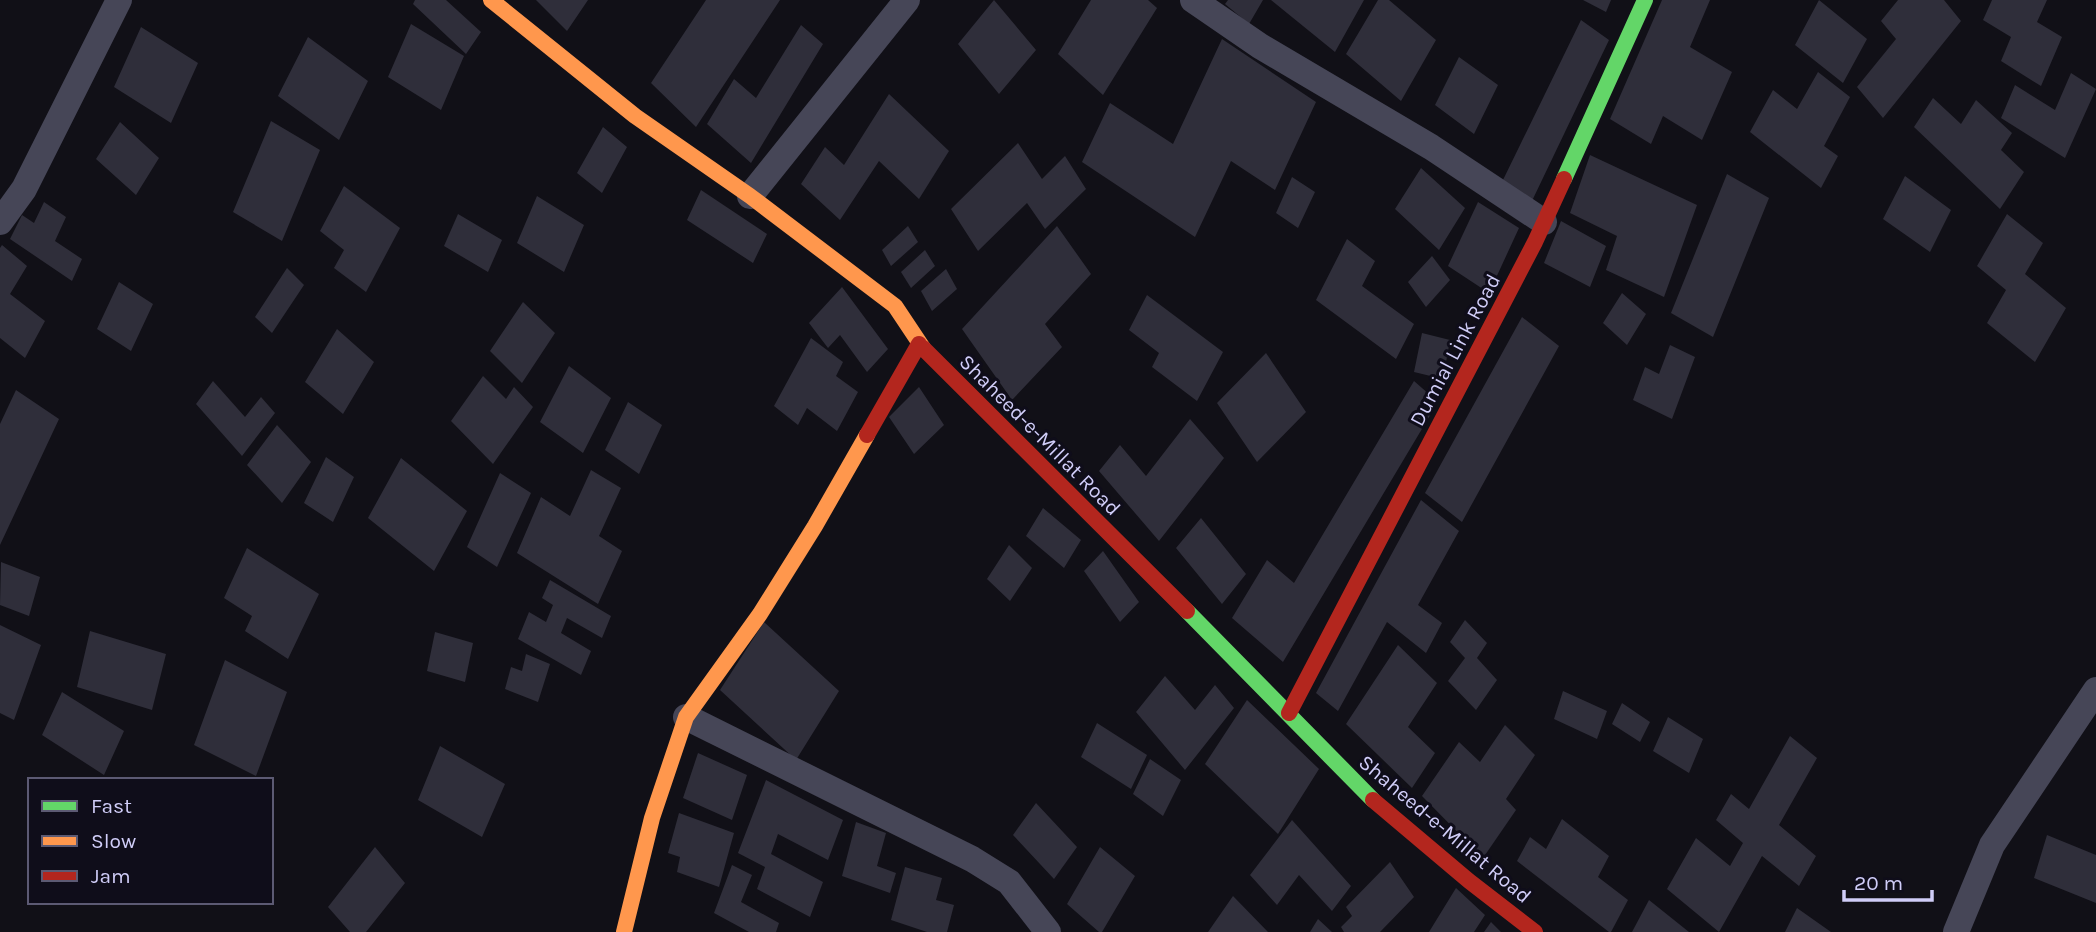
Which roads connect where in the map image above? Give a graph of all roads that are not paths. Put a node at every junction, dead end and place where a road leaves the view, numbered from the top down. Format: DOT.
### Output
graph roads {
  1 [pos="119,0"];
  2 [pos="491,0"];
  3 [pos="906,0"];
  4 [pos="1193,0"];
  5 [pos="1645,0"];
  6 [pos="750,196"];
  7 [pos="0,222"];
  8 [pos="1544,222"];
  9 [pos="919,344"];
  10 [pos="2096,690"];
  11 [pos="1289,713"];
  12 [pos="686,717"];
  13 [pos="624,932"];
  14 [pos="1048,932"];
  15 [pos="1535,932"];
  16 [pos="1956,932"];
  1 -- 7 [label="street"];
  2 -- 6 [label="street, Shaheed-e-Millat Road"];
  3 -- 6 [label="street"];
  4 -- 8 [label="street"];
  5 -- 8 [label="street, Dumial Link Road"];
  6 -- 9 [label="street, Shaheed-e-Millat Road"];
  8 -- 11 [label="street, Dumial Link Road"];
  9 -- 11 [label="street, Shaheed-e-Millat Road"];
  9 -- 12 [label="street"];
  10 -- 16 [label="street"];
  11 -- 15 [label="street, Shaheed-e-Millat Road"];
  12 -- 13 [label="street"];
  12 -- 14 [label="street"];
}
